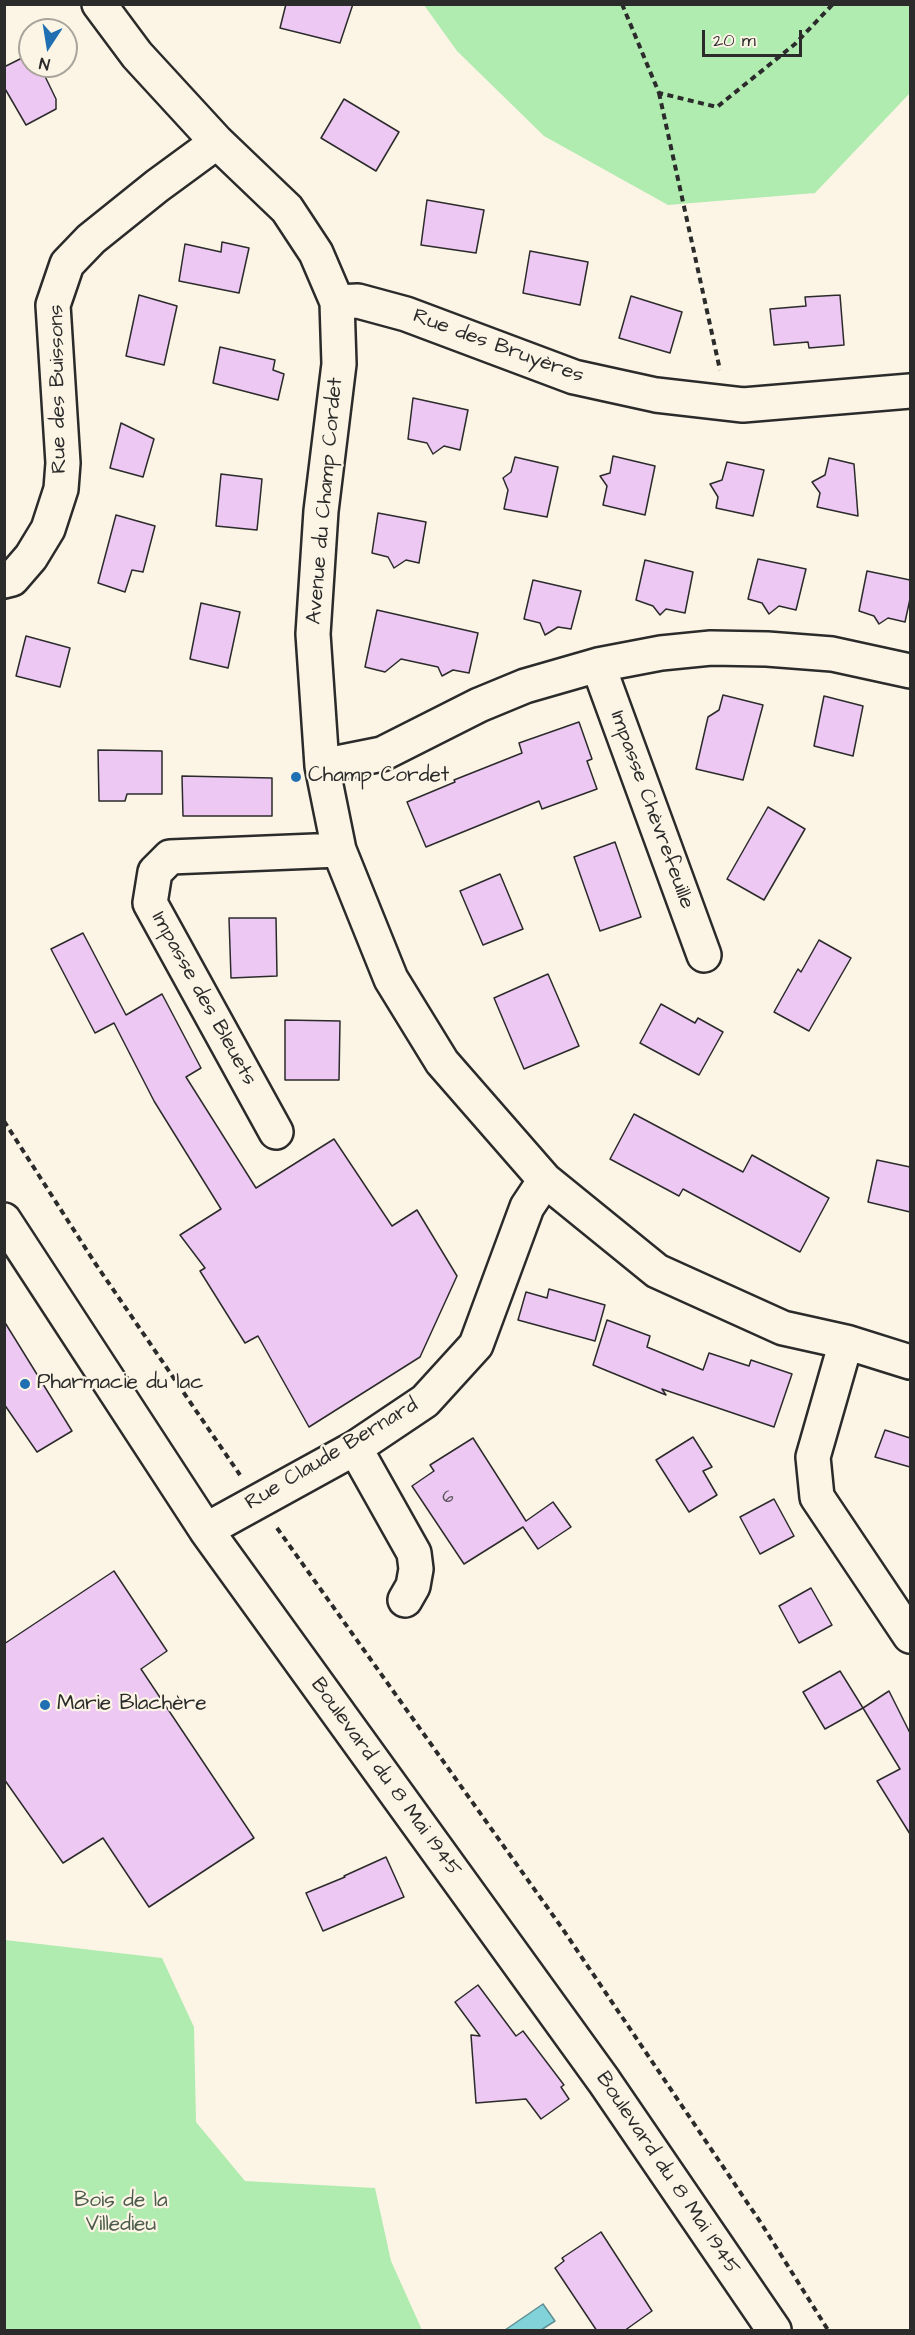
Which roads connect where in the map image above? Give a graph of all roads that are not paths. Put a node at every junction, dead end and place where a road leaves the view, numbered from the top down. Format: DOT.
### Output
graph roads {
  1 [pos="99,4"];
  2 [pos="217,142"];
  3 [pos="337,302"];
  4 [pos="910,391"];
  5 [pos="4,581"];
  6 [pos="598,665"];
  7 [pos="910,670"];
  8 [pos="322,766"];
  9 [pos="339,850"];
  10 [pos="704,955"];
  11 [pos="276,1132"];
  12 [pos="545,1180"];
  13 [pos="4,1220"];
  14 [pos="846,1342"];
  15 [pos="908,1353"];
  16 [pos="355,1448"];
  17 [pos="206,1530"];
  18 [pos="405,1600"];
  19 [pos="910,1636"];
  20 [pos="774,2331"];
  1 -- 2 [label="street, Avenue du Champ Cordet"];
  2 -- 3 [label="street, Avenue du Champ Cordet"];
  2 -- 5 [label="street, Rue des Buissons"];
  3 -- 4 [label="street, Rue des Bruyères"];
  3 -- 8 [label="street, Avenue du Champ Cordet"];
  6 -- 7 [label="street"];
  6 -- 8 [label="street"];
  6 -- 10 [label="street, Impasse Chèvrefeuille"];
  8 -- 9 [label="street, Avenue du Champ Cordet"];
  9 -- 11 [label="street, Impasse des Bleuets"];
  9 -- 12 [label="street, Avenue du Champ Cordet"];
  12 -- 14 [label="street, Avenue du Champ Cordet"];
  12 -- 16 [label="street, Rue Claude Bernard"];
  13 -- 17 [label="street, Boulevard du 8 Mai 1945"];
  14 -- 15 [label="street, Avenue du Champ Cordet"];
  14 -- 19 [label="street"];
  16 -- 17 [label="street, Rue Claude Bernard"];
  16 -- 18 [label="street"];
  17 -- 20 [label="street, Boulevard du 8 Mai 1945"];
}
